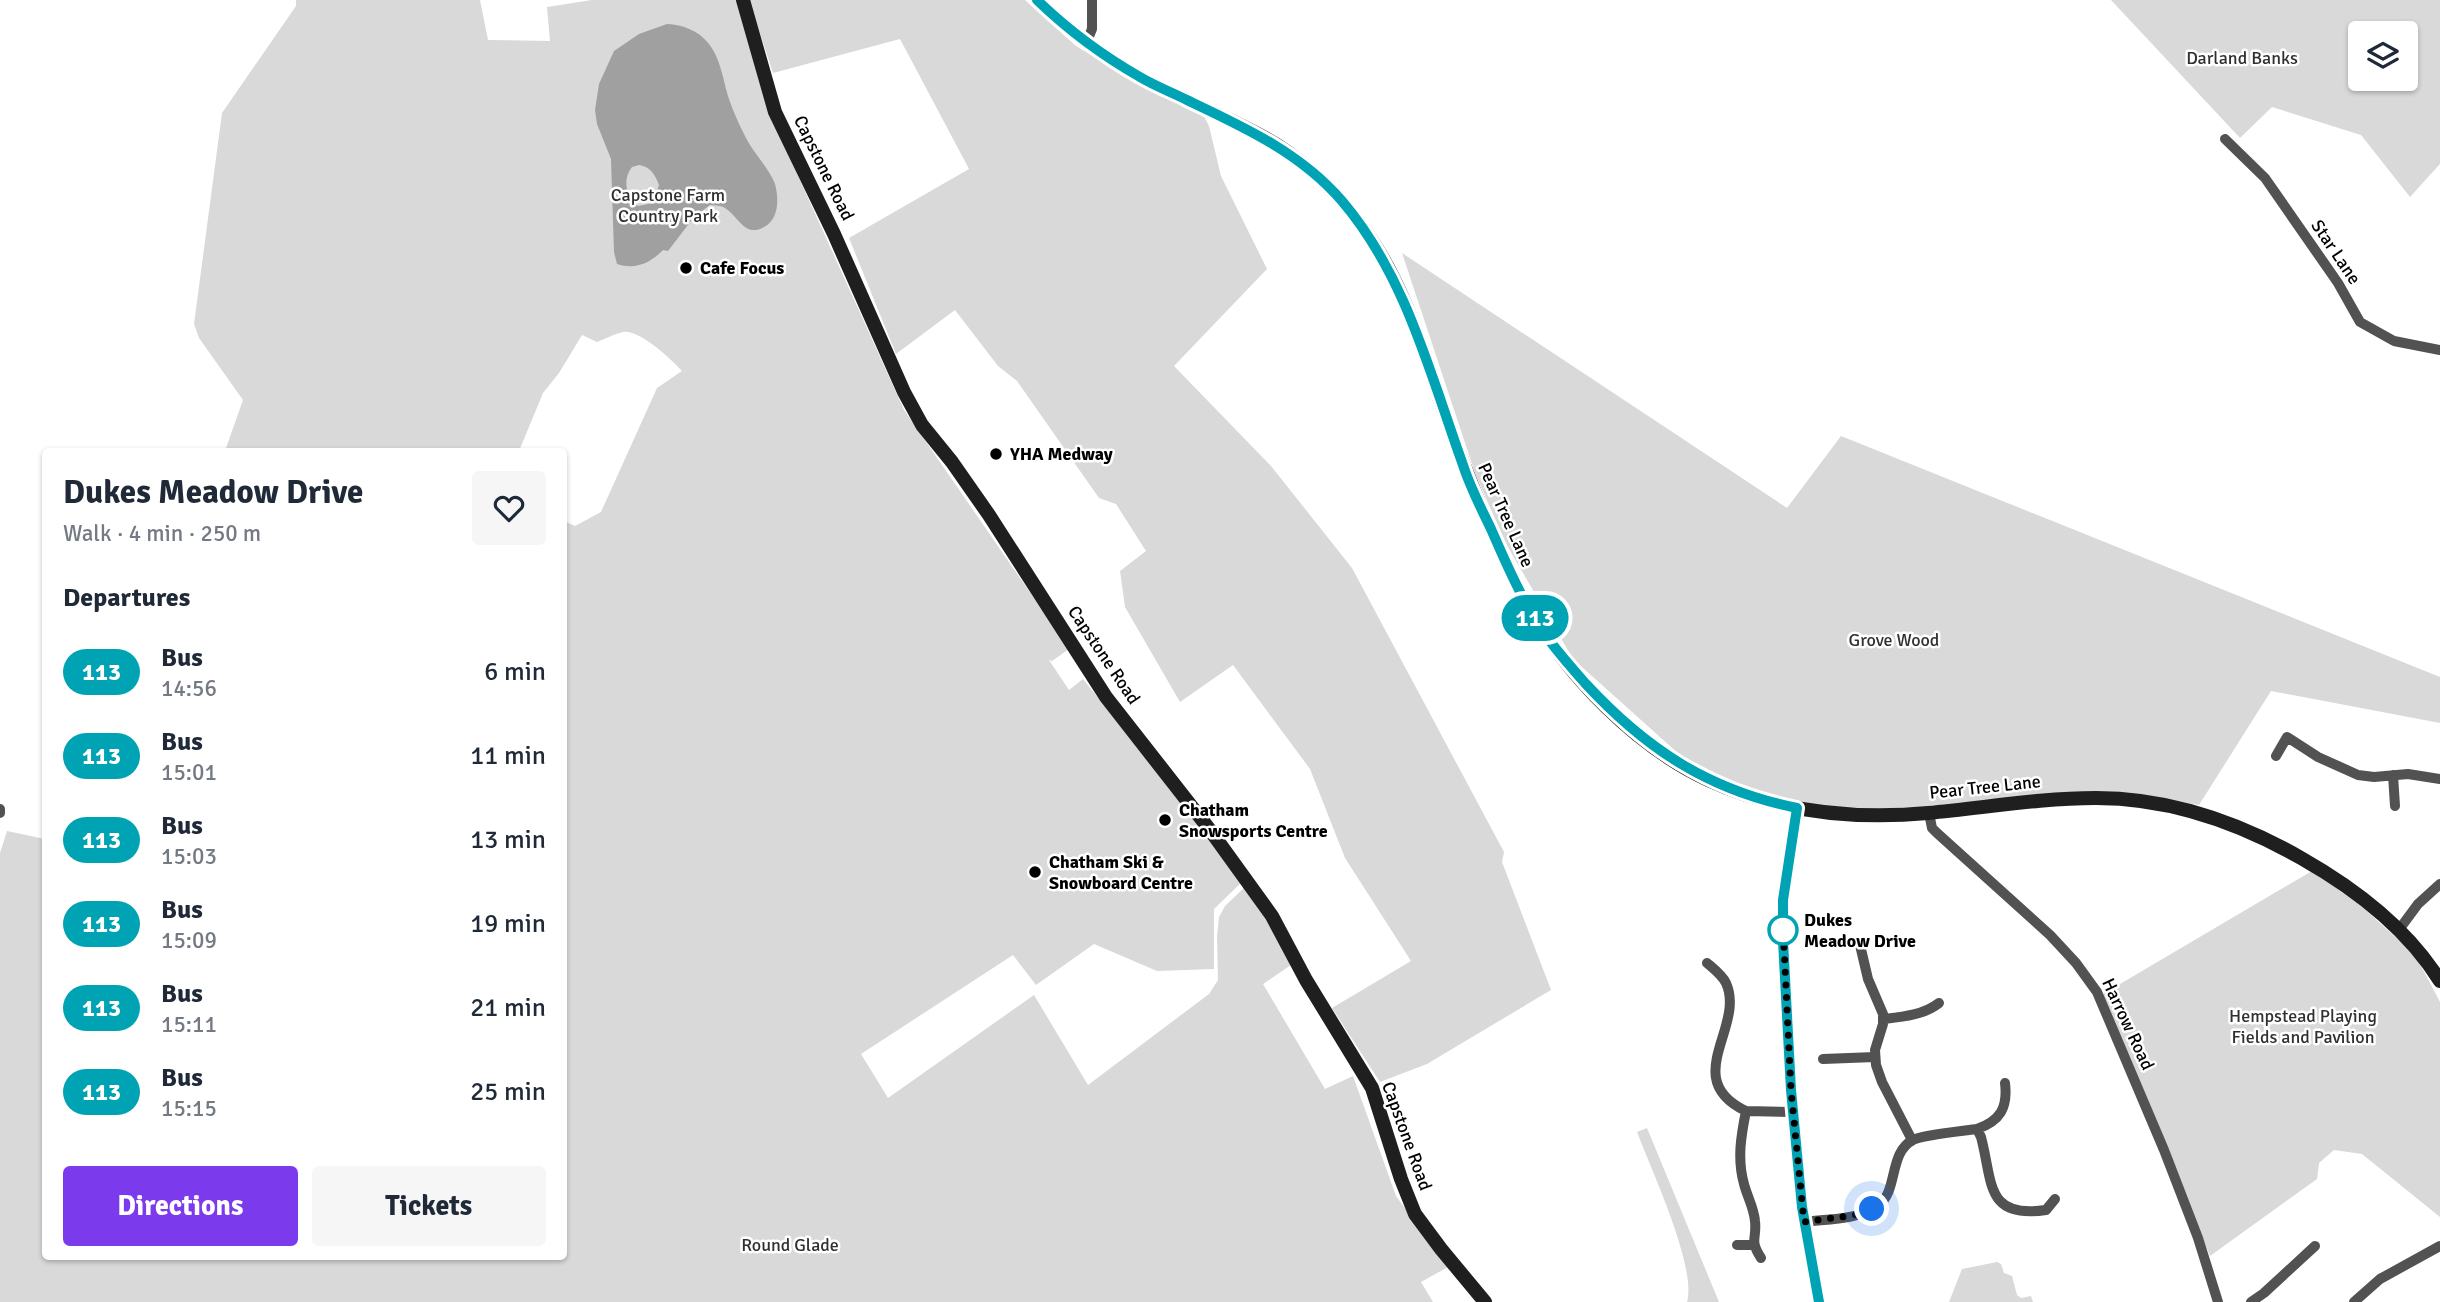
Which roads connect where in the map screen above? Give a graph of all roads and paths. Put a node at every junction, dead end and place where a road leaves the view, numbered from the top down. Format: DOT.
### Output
graph roads {
  1 [pos="743,0"];
  2 [pos="1037,0"];
  3 [pos="1091,0"];
  4 [pos="1087,41"];
  5 [pos="2225,139"];
  6 [pos="2440,350"];
  7 [pos="2276,756"];
  8 [pos="2393,775"];
  9 [pos="2440,779"];
  10 [pos="2395,806"];
  11 [pos="1797,808"];
  12 [pos="1928,813"];
  13 [pos="2440,884"];
  14 [pos="2398,931"];
  15 [pos="1860,945"];
  16 [pos="1707,963"];
  17 [pos="2440,981"];
  18 [pos="1939,1003"];
  19 [pos="1884,1019"];
  20 [pos="1875,1057"];
  21 [pos="1823,1059"];
  22 [pos="2004,1083"];
  23 [pos="1746,1111"];
  24 [pos="1793,1112"];
  25 [pos="1977,1129"];
  26 [pos="1912,1140"];
  27 [pos="2055,1199"];
  28 [pos="1804,1222"];
  29 [pos="1737,1245"];
  30 [pos="1752,1245"];
  31 [pos="2315,1246"];
  32 [pos="2440,1246"];
  33 [pos="1761,1258"];
  34 [pos="1485,1302"];
  35 [pos="1819,1302"];
  36 [pos="2218,1302"];
  37 [pos="2251,1302"];
  38 [pos="2354,1302"];
  1 -- 34 [label="street, Capstone Road"];
  2 -- 4 [label="street, Pear Tree Lane"];
  3 -- 4 [label="street"];
  4 -- 11 [label="street, Pear Tree Lane"];
  5 -- 6 [label="street, Star Lane"];
  7 -- 8 [label="street"];
  8 -- 9 [label="street"];
  8 -- 10 [label="street"];
  11 -- 12 [label="street, Pear Tree Lane"];
  11 -- 24 [label="street"];
  12 -- 14 [label="street, Pear Tree Lane"];
  12 -- 36 [label="street, Harrow Road"];
  13 -- 14 [label="street"];
  14 -- 17 [label="street, Pear Tree Lane"];
  15 -- 19 [label="street"];
  16 -- 23 [label="street"];
  18 -- 19 [label="street"];
  19 -- 20 [label="street"];
  20 -- 21 [label="street"];
  20 -- 26 [label="street"];
  22 -- 25 [label="street"];
  23 -- 24 [label="street"];
  23 -- 30 [label="street"];
  24 -- 28 [label="street"];
  25 -- 26 [label="street"];
  25 -- 27 [label="street"];
  26 -- 28 [label="street"];
  28 -- 35 [label="street"];
  29 -- 30 [label="street"];
  30 -- 33 [label="street"];
  31 -- 37 [label="street"];
  32 -- 38 [label="street"];
}
